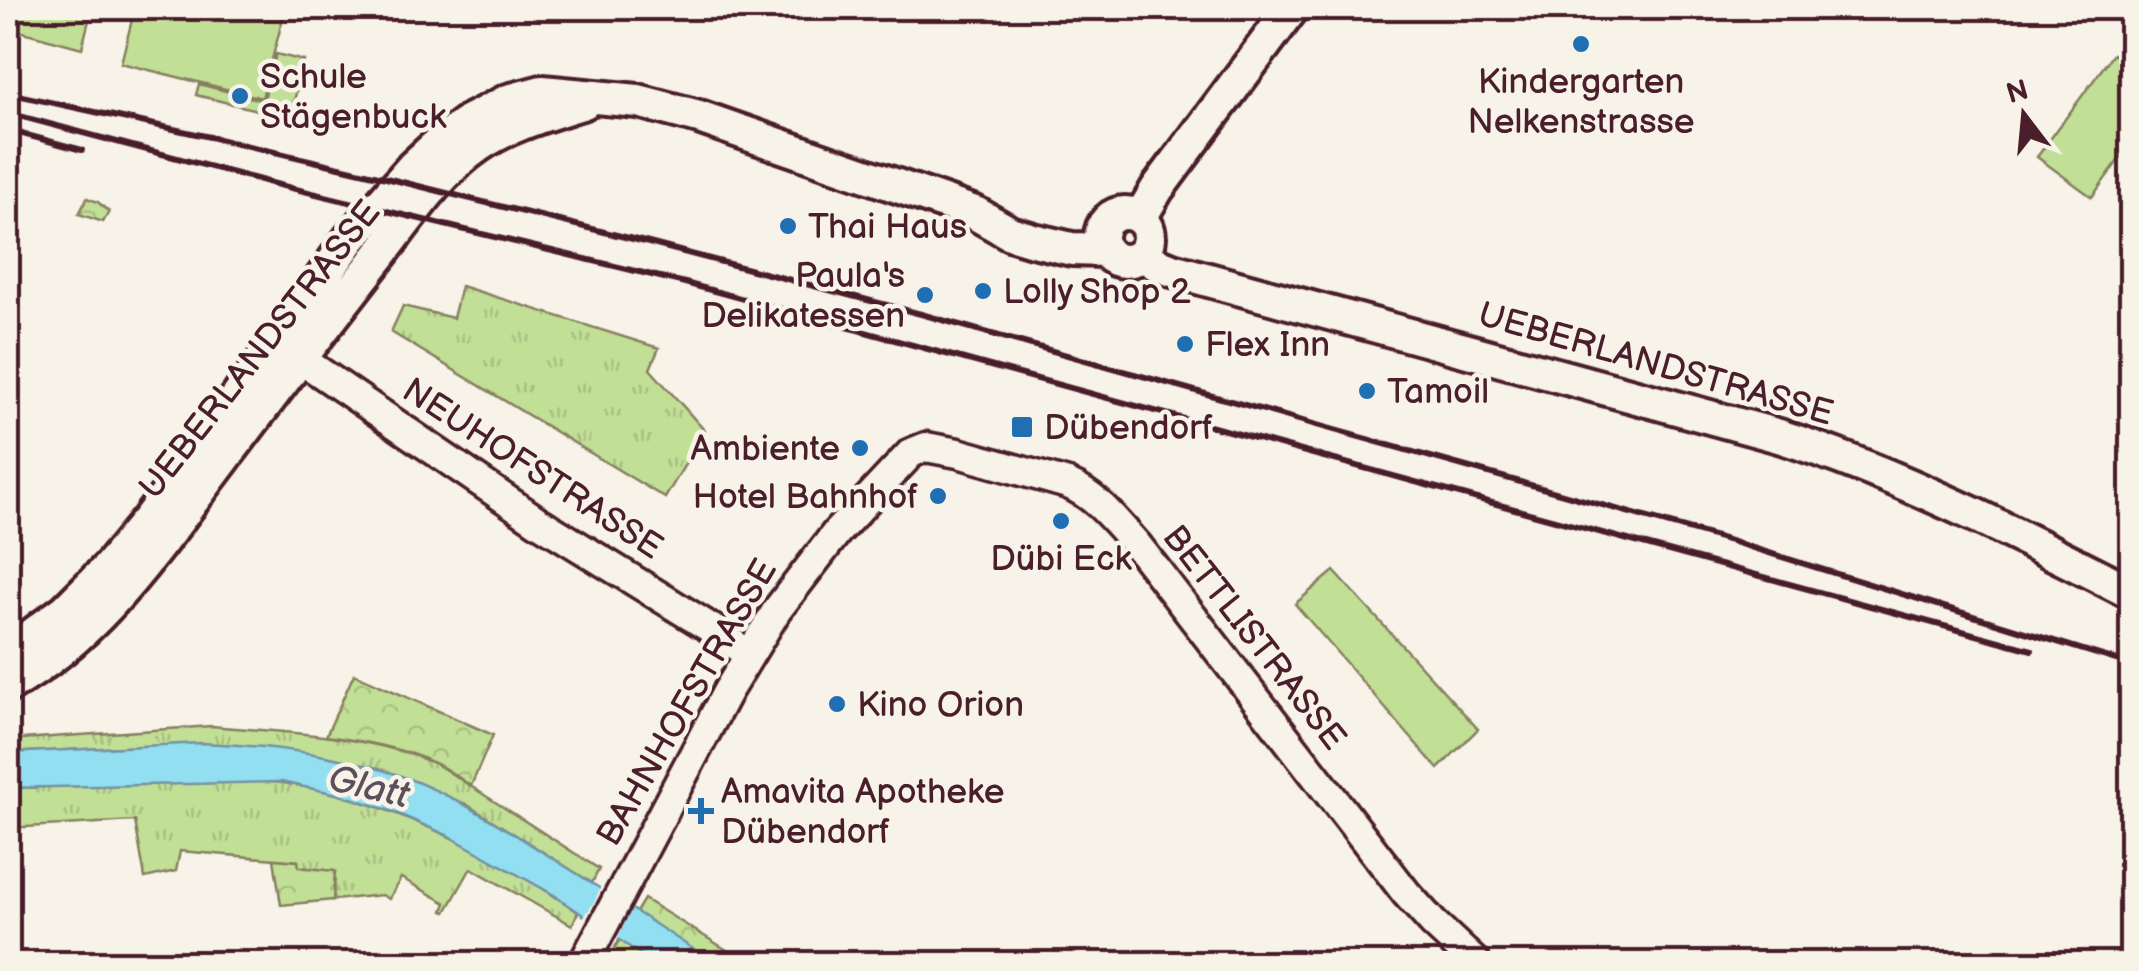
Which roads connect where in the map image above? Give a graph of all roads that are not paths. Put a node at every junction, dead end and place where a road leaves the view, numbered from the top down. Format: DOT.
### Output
graph roads {
  1 [pos="1292,8"];
  2 [pos="1140,218"];
  3 [pos="1103,239"];
  4 [pos="1142,254"];
  5 [pos="288,351"];
  6 [pos="917,449"];
  7 [pos="2132,593"];
  8 [pos="8,653"];
  9 [pos="749,655"];
  10 [pos="8,686"];
  11 [pos="589,952"];
  12 [pos="1477,964"];
  1 -- 2 [label="main road"];
  2 -- 3 [label="main road, UEBERLANDSTRASSE"];
  2 -- 4 [label="main road"];
  3 -- 4 [label="main road, UEBERLANDSTRASSE"];
  3 -- 5 [label="main road, UEBERLANDSTRASSE"];
  4 -- 7 [label="main road, UEBERLANDSTRASSE"];
  5 -- 8 [label="main road, UEBERLANDSTRASSE"];
  5 -- 9 [label="street, NEUHOFSTRASSE"];
  5 -- 10 [label="main road, UEBERLANDSTRASSE"];
  6 -- 9 [label="street, BAHNHOFSTRASSE"];
  6 -- 12 [label="street, BETTLISTRASSE"];
  9 -- 11 [label="street, BAHNHOFSTRASSE"];
}
